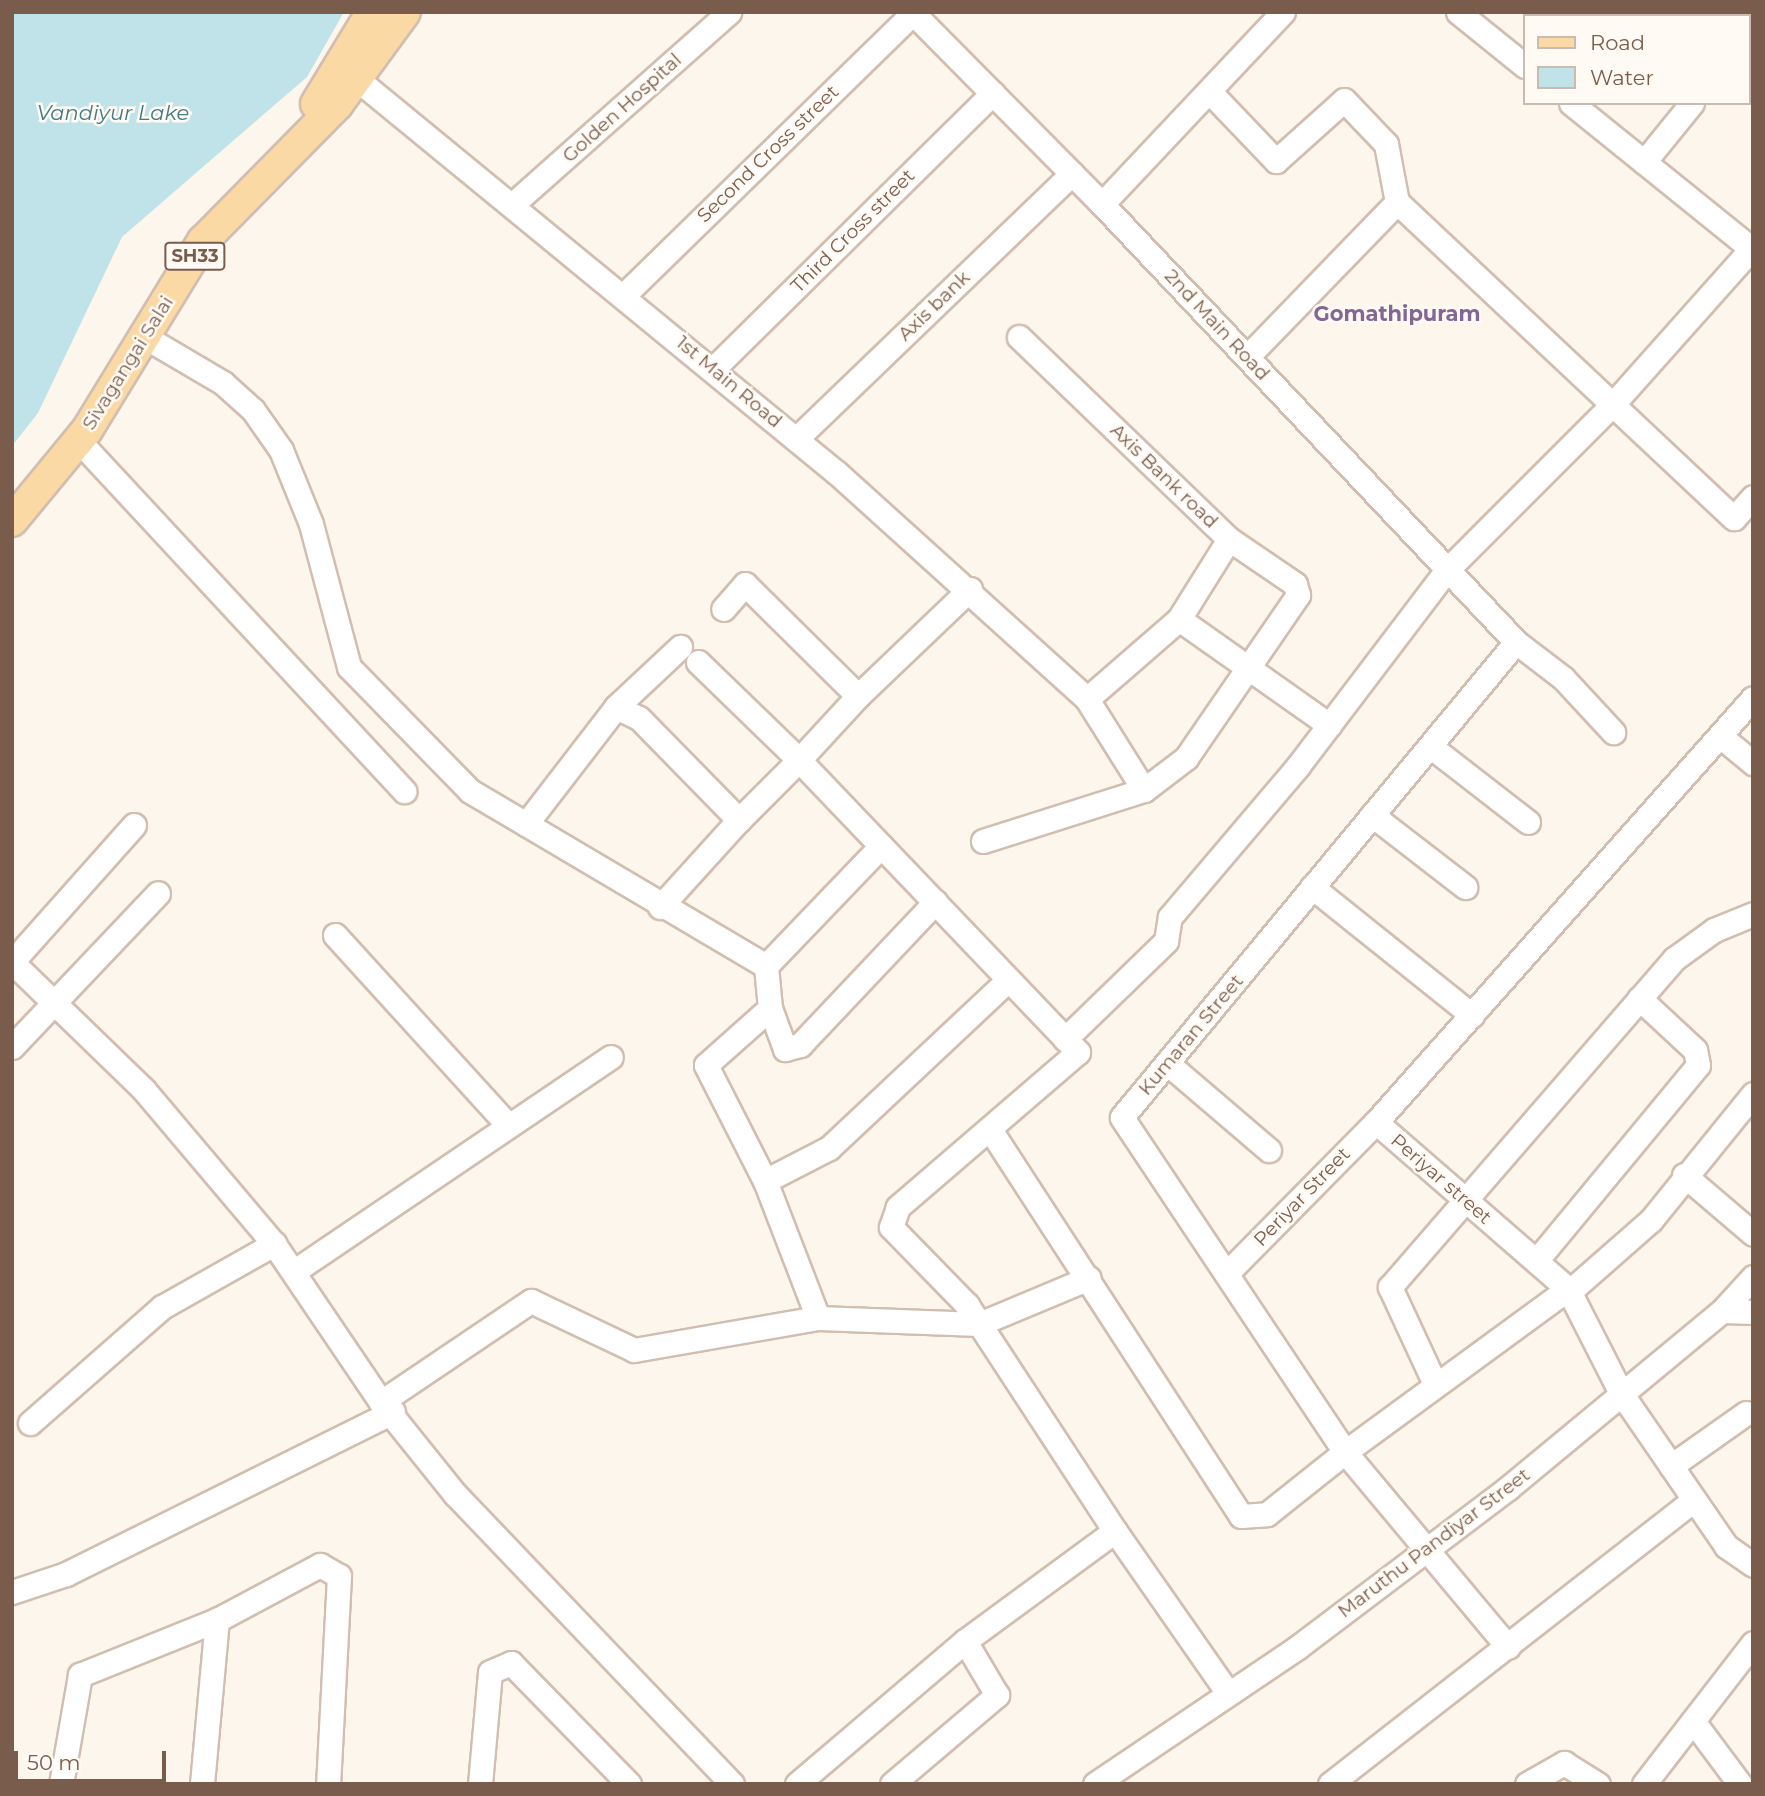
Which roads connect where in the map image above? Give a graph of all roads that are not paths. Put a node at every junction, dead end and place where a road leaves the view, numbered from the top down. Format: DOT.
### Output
graph roads {
  1 [pos="372,12"];
  2 [pos="382,12"];
  3 [pos="395,12"];
  4 [pos="405,12"];
  5 [pos="729,12"];
  6 [pos="913,12"];
  7 [pos="1283,12"];
  8 [pos="1458,12"];
  9 [pos="1524,65"];
  10 [pos="358,80"];
  11 [pos="1209,91"];
  12 [pos="993,93"];
  13 [pos="332,100"];
  14 [pos="1573,105"];
  15 [pos="1690,105"];
  16 [pos="1644,162"];
  17 [pos="1072,173"];
  18 [pos="1397,202"];
  19 [pos="514,203"];
  20 [pos="1102,204"];
  21 [pos="1752,249"];
  22 [pos="624,295"];
  23 [pos="145,337"];
  24 [pos="1019,337"];
  25 [pos="1247,357"];
  26 [pos="713,369"];
  27 [pos="1613,404"];
  28 [pos="796,439"];
  29 [pos="79,441"];
  30 [pos="1753,497"];
  31 [pos="12,499"];
  32 [pos="12,507"];
  33 [pos="12,515"];
  34 [pos="12,521"];
  35 [pos="1229,539"];
  36 [pos="1447,570"];
  37 [pos="970,589"];
  38 [pos="723,610"];
  39 [pos="1179,619"];
  40 [pos="1516,642"];
  41 [pos="1252,670"];
  42 [pos="858,696"];
  43 [pos="1753,698"];
  44 [pos="1087,699"];
  45 [pos="616,707"];
  46 [pos="1329,725"];
  47 [pos="1613,732"];
  48 [pos="1720,736"];
  49 [pos="1430,746"];
  50 [pos="800,760"];
  51 [pos="1753,763"];
  52 [pos="1144,790"];
  53 [pos="404,791"];
  54 [pos="1372,815"];
  55 [pos="739,820"];
  56 [pos="1528,822"];
  57 [pos="526,824"];
  58 [pos="134,825"];
  59 [pos="983,841"];
  60 [pos="881,846"];
  61 [pos="1312,887"];
  62 [pos="1465,887"];
  63 [pos="158,893"];
  64 [pos="935,902"];
  65 [pos="660,906"];
  66 [pos="1753,914"];
  67 [pos="335,935"];
  68 [pos="766,965"];
  69 [pos="1006,982"];
  70 [pos="1639,998"];
  71 [pos="54,1003"];
  72 [pos="770,1008"];
  73 [pos="1472,1015"];
  74 [pos="1065,1039"];
  75 [pos="12,1047"];
  76 [pos="611,1057"];
  77 [pos="1167,1063"];
  78 [pos="1753,1094"];
  79 [pos="1376,1122"];
  80 [pos="509,1125"];
  81 [pos="991,1131"];
  82 [pos="1269,1150"];
  83 [pos="1684,1175"];
  84 [pos="765,1181"];
  85 [pos="1462,1197"];
  86 [pos="1753,1234"];
  87 [pos="274,1244"];
  88 [pos="1536,1261"];
  89 [pos="296,1270"];
  90 [pos="1228,1272"];
  91 [pos="1753,1277"];
  92 [pos="1089,1278"];
  93 [pos="1569,1291"];
  94 [pos="1723,1311"];
  95 [pos="1753,1312"];
  96 [pos="818,1318"];
  97 [pos="979,1324"];
  98 [pos="1435,1384"];
  99 [pos="1621,1393"];
  100 [pos="387,1407"];
  101 [pos="1751,1414"];
  102 [pos="30,1423"];
  103 [pos="1346,1452"];
  104 [pos="1671,1466"];
  105 [pos="1694,1500"];
  106 [pos="1115,1531"];
  107 [pos="1431,1547"];
  108 [pos="1753,1565"];
  109 [pos="12,1592"];
  110 [pos="217,1620"];
  111 [pos="965,1641"];
  112 [pos="1753,1643"];
  113 [pos="1508,1647"];
  114 [pos="1226,1690"];
  115 [pos="1693,1721"];
  116 [pos="61,1784"];
  117 [pos="202,1784"];
  118 [pos="328,1784"];
  119 [pos="480,1784"];
  120 [pos="629,1784"];
  121 [pos="732,1784"];
  122 [pos="797,1784"];
  123 [pos="892,1784"];
  124 [pos="1095,1784"];
  125 [pos="1330,1784"];
  126 [pos="1527,1784"];
  127 [pos="1598,1784"];
  128 [pos="1644,1784"];
  129 [pos="1740,1784"];
  1 -- 31 [label="main road, Sivagangai Salai / SH33"];
  2 -- 13 [label="main road"];
  3 -- 13 [label="main road"];
  4 -- 10 [label="main road, Sivagangai Salai / SH33"];
  5 -- 19 [label="street, Golden Hospital"];
  6 -- 12 [label="street, 2nd Main Road"];
  6 -- 22 [label="street, Second Cross street"];
  7 -- 11 [label="street"];
  8 -- 9 [label="street"];
  10 -- 19 [label="street, 1st Main Road"];
  10 -- 23 [label="main road, Sivagangai Salai / SH33"];
  11 -- 18 [label="street"];
  11 -- 20 [label="street"];
  12 -- 17 [label="street, 2nd Main Road"];
  12 -- 26 [label="street, Third Cross street"];
  13 -- 32 [label="main road"];
  13 -- 33 [label="main road"];
  14 -- 16 [label="street"];
  15 -- 16 [label="street"];
  16 -- 21 [label="street"];
  17 -- 20 [label="street, 2nd Main Road"];
  17 -- 28 [label="street, Axis bank"];
  18 -- 25 [label="street"];
  18 -- 27 [label="street"];
  19 -- 22 [label="street, 1st Main Road"];
  20 -- 25 [label="street, 2nd Main Road"];
  21 -- 27 [label="street"];
  22 -- 26 [label="street, 1st Main Road"];
  23 -- 29 [label="main road, Sivagangai Salai / SH33"];
  23 -- 57 [label="street"];
  24 -- 35 [label="street, Axis Bank road"];
  25 -- 36 [label="street, 2nd Main Road"];
  26 -- 28 [label="street, 1st Main Road"];
  27 -- 30 [label="street"];
  27 -- 36 [label="street"];
  28 -- 37 [label="street, 1st Main Road"];
  29 -- 34 [label="main road, Sivagangai Salai / SH33"];
  29 -- 53 [label="street"];
  35 -- 39 [label="street, Axis Bank road"];
  35 -- 41 [label="street"];
  36 -- 40 [label="street, 2nd Main Road"];
  36 -- 46 [label="street"];
  37 -- 42 [label="street"];
  37 -- 44 [label="street, 1st Main Road"];
  38 -- 42 [label="street"];
  39 -- 41 [label="street"];
  39 -- 44 [label="street, Axis Bank road"];
  40 -- 47 [label="street, 2nd Main Road"];
  40 -- 49 [label="street, Kumaran Street"];
  41 -- 46 [label="street"];
  41 -- 52 [label="street"];
  42 -- 50 [label="street"];
  43 -- 48 [label="street, Periyar street"];
  44 -- 52 [label="street, 1st Main Road"];
  45 -- 50 [label="street"];
  45 -- 55 [label="street"];
  45 -- 57 [label="street"];
  46 -- 74 [label="street"];
  48 -- 51 [label="street"];
  48 -- 73 [label="street, Periyar street"];
  49 -- 54 [label="street, Kumaran Street"];
  49 -- 56 [label="street"];
  50 -- 55 [label="street"];
  50 -- 60 [label="street"];
  52 -- 59 [label="street"];
  54 -- 61 [label="street, Kumaran Street"];
  54 -- 62 [label="street"];
  55 -- 65 [label="street"];
  57 -- 65 [label="street"];
  58 -- 71 [label="street"];
  60 -- 64 [label="street"];
  60 -- 68 [label="street"];
  61 -- 73 [label="street"];
  61 -- 77 [label="street, Kumaran Street"];
  63 -- 71 [label="street"];
  64 -- 69 [label="street"];
  64 -- 72 [label="street"];
  65 -- 68 [label="street"];
  66 -- 70 [label="street"];
  67 -- 80 [label="street"];
  68 -- 72 [label="street"];
  69 -- 74 [label="street"];
  69 -- 84 [label="street"];
  70 -- 85 [label="street"];
  70 -- 88 [label="street"];
  71 -- 75 [label="street"];
  71 -- 87 [label="street"];
  72 -- 84 [label="street"];
  73 -- 79 [label="street, Periyar street"];
  74 -- 81 [label="street"];
  76 -- 80 [label="street"];
  77 -- 82 [label="street"];
  77 -- 90 [label="street, Kumaran Street"];
  78 -- 83 [label="street"];
  79 -- 85 [label="street, Periyar street"];
  79 -- 90 [label="street, Periyar Street"];
  80 -- 89 [label="street"];
  81 -- 92 [label="street"];
  81 -- 97 [label="street"];
  83 -- 86 [label="street"];
  83 -- 93 [label="street"];
  84 -- 96 [label="street"];
  85 -- 88 [label="street, Periyar street"];
  85 -- 98 [label="street"];
  87 -- 89 [label="street"];
  87 -- 102 [label="street"];
  88 -- 93 [label="street, Periyar street"];
  89 -- 100 [label="street"];
  90 -- 103 [label="street, Kumaran Street"];
  91 -- 94 [label="street, Maruthu Pandiyar Street"];
  92 -- 97 [label="street"];
  92 -- 103 [label="street"];
  93 -- 98 [label="street"];
  93 -- 99 [label="street"];
  94 -- 95 [label="street"];
  94 -- 99 [label="street, Maruthu Pandiyar Street"];
  96 -- 97 [label="street"];
  96 -- 100 [label="street"];
  97 -- 106 [label="street"];
  98 -- 103 [label="street"];
  99 -- 104 [label="street"];
  99 -- 107 [label="street, Maruthu Pandiyar Street"];
  100 -- 109 [label="street"];
  100 -- 121 [label="street"];
  101 -- 104 [label="street"];
  103 -- 107 [label="street"];
  104 -- 105 [label="street"];
  105 -- 108 [label="street"];
  105 -- 113 [label="street"];
  106 -- 111 [label="street"];
  106 -- 114 [label="street"];
  107 -- 113 [label="street"];
  107 -- 114 [label="street, Maruthu Pandiyar Street"];
  110 -- 116 [label="street"];
  110 -- 117 [label="street"];
  110 -- 118 [label="street"];
  111 -- 122 [label="street"];
  111 -- 123 [label="street"];
  112 -- 115 [label="street"];
  113 -- 125 [label="street"];
  114 -- 124 [label="street, Maruthu Pandiyar Street"];
  115 -- 128 [label="street"];
  115 -- 129 [label="street"];
  119 -- 120 [label="street"];
  126 -- 127 [label="street"];
}
